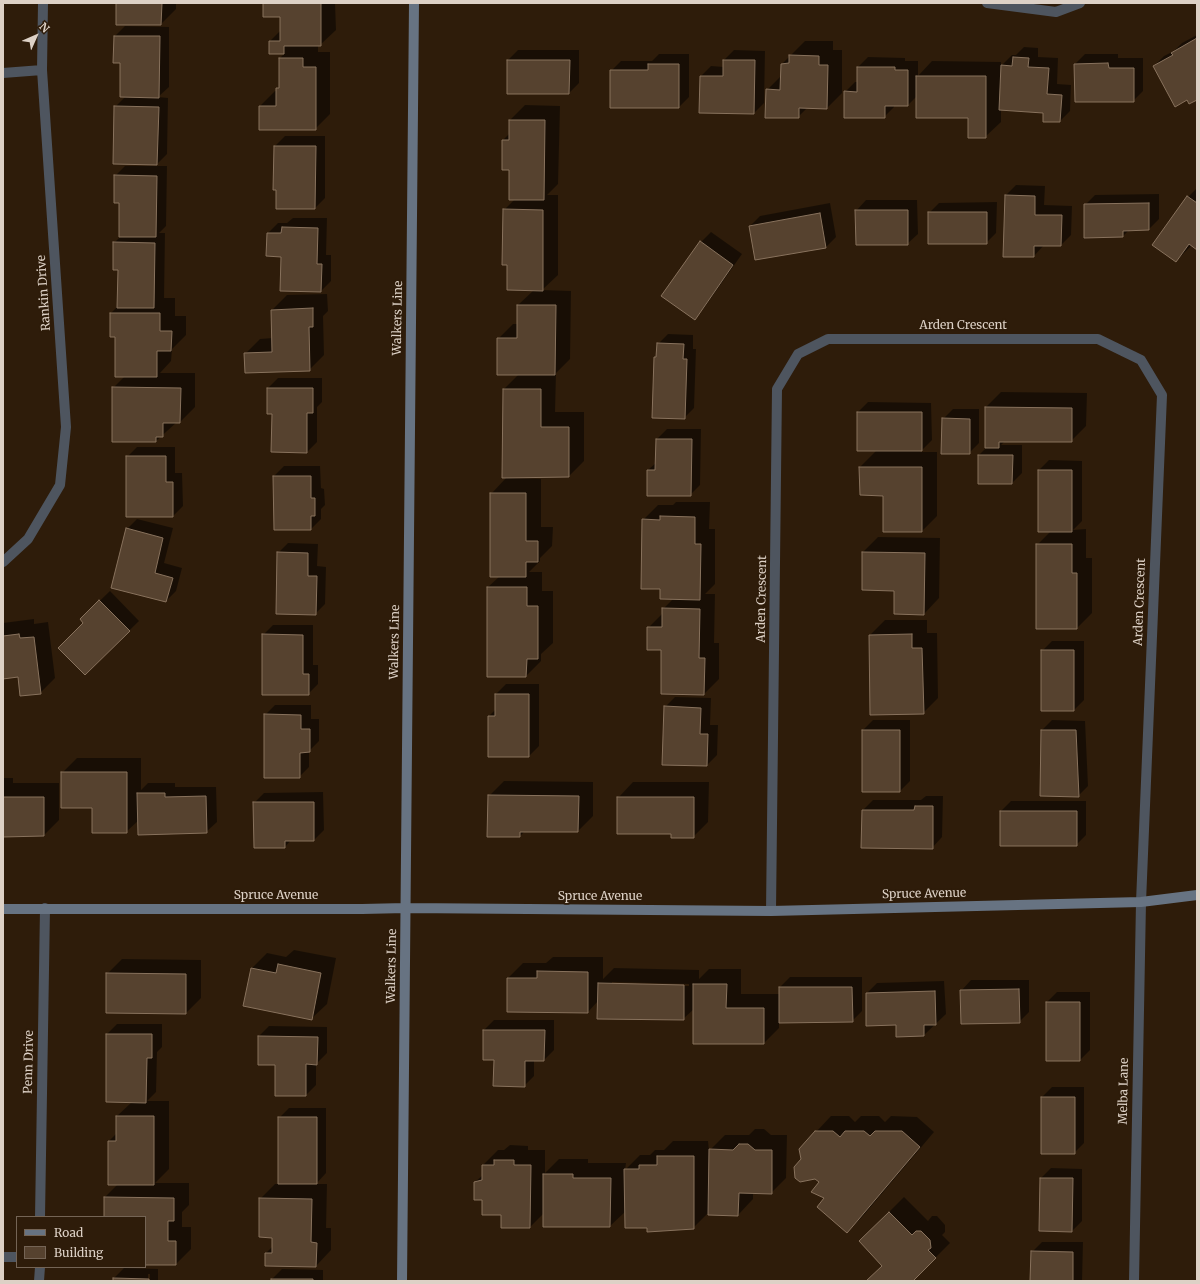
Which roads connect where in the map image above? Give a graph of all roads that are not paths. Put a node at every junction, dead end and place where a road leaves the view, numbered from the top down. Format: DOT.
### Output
graph roads {
  1 [pos="43,3"];
  2 [pos="414,3"];
  3 [pos="987,3"];
  4 [pos="1080,3"];
  5 [pos="42,70"];
  6 [pos="3,73"];
  7 [pos="3,562"];
  8 [pos="1197,895"];
  9 [pos="1141,902"];
  10 [pos="44,908"];
  11 [pos="406,908"];
  12 [pos="3,909"];
  13 [pos="771,911"];
  14 [pos="40,1216"];
  15 [pos="3,1257"];
  16 [pos="16,1257"];
  17 [pos="40,1268"];
  18 [pos="40,1281"];
  19 [pos="402,1281"];
  20 [pos="1134,1281"];
  1 -- 5 [label="street, Rankin Drive"];
  2 -- 11 [label="main road, Walkers Line"];
  3 -- 4 [label="street"];
  5 -- 6 [label="street"];
  5 -- 7 [label="street, Rankin Drive"];
  8 -- 9 [label="main road, Spruce Avenue"];
  9 -- 13 [label="main road, Spruce Avenue"];
  9 -- 13 [label="street, Arden Crescent"];
  9 -- 20 [label="street, Melba Lane"];
  10 -- 11 [label="main road, Spruce Avenue"];
  10 -- 12 [label="main road, Spruce Avenue"];
  10 -- 14 [label="street, Penn Drive"];
  11 -- 13 [label="main road, Spruce Avenue"];
  11 -- 19 [label="main road, Walkers Line"];
  15 -- 16 [label="street"];
  17 -- 18 [label="street"];
}
